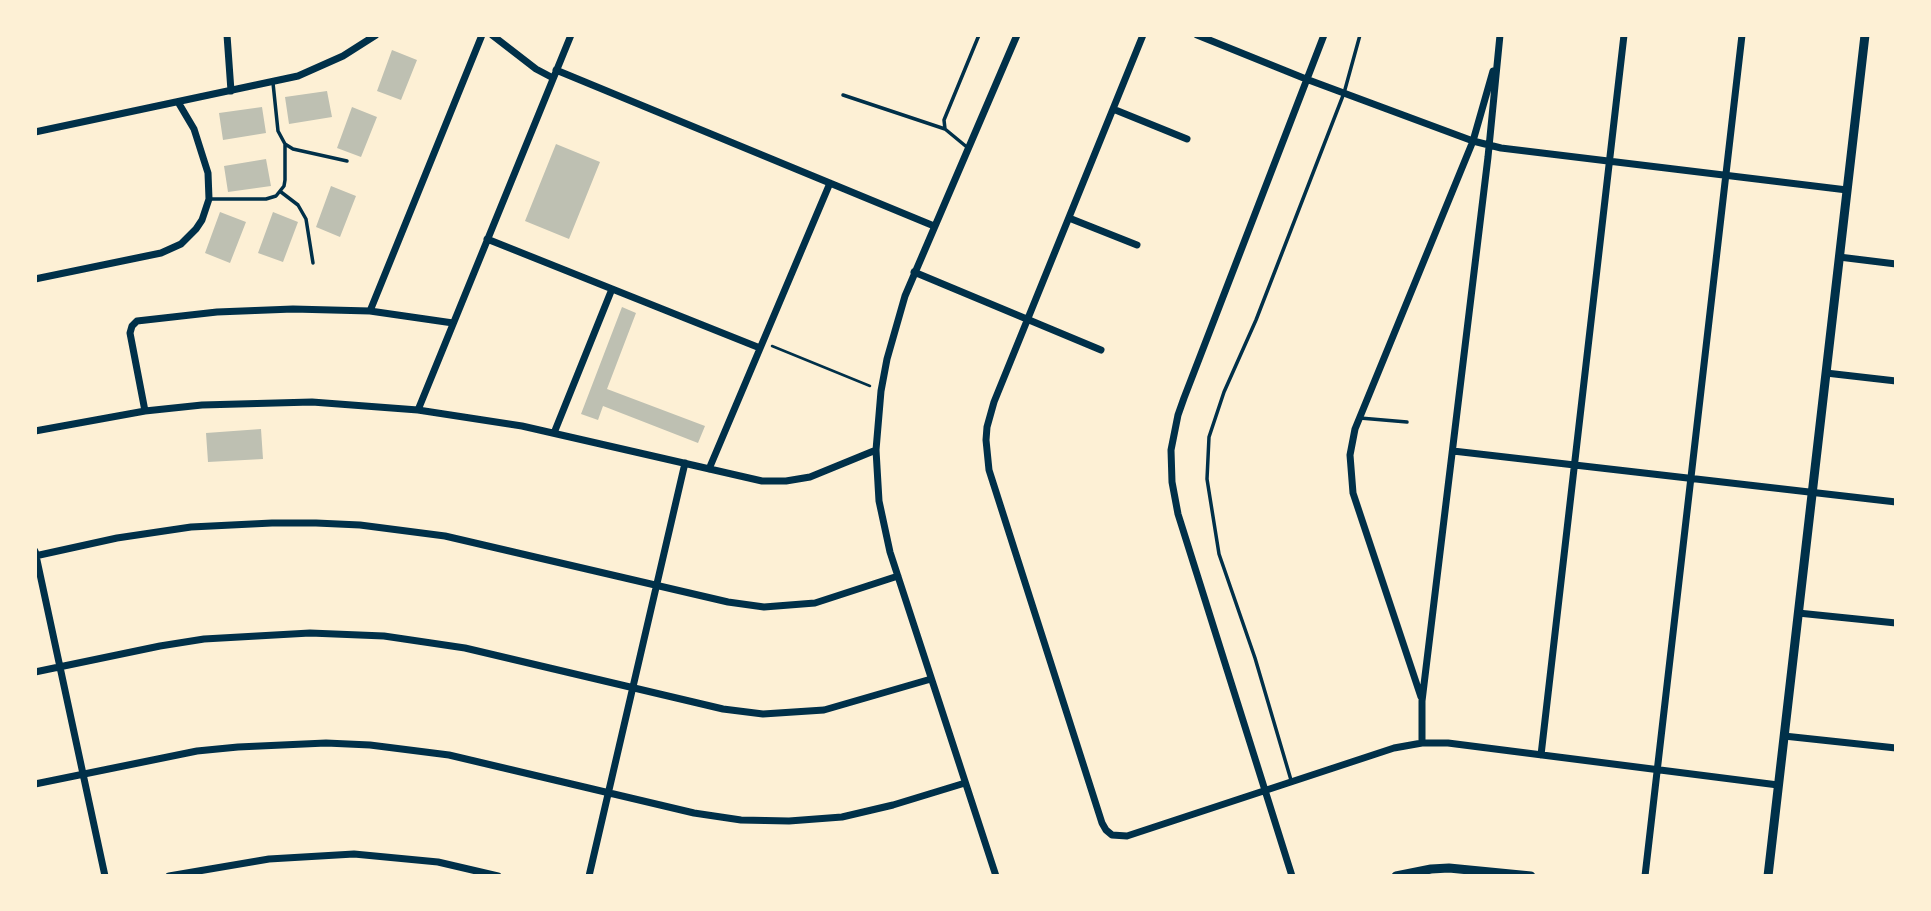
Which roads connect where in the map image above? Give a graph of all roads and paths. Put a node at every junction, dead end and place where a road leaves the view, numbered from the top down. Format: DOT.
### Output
graph roads {
  1 [pos="227,35"];
  2 [pos="376,35"];
  3 [pos="482,35"];
  4 [pos="492,35"];
  5 [pos="571,35"];
  6 [pos="979,35"];
  7 [pos="1017,35"];
  8 [pos="1143,35"];
  9 [pos="1197,35"];
  10 [pos="1324,35"];
  11 [pos="1360,35"];
  12 [pos="1500,35"];
  13 [pos="1624,35"];
  14 [pos="1742,35"];
  15 [pos="1865,35"];
  16 [pos="1497,54"];
  17 [pos="554,74"];
  18 [pos="1306,79"];
  19 [pos="273,83"];
  20 [pos="231,92"];
  21 [pos="1344,93"];
  22 [pos="843,95"];
  23 [pos="178,102"];
  24 [pos="1114,109"];
  25 [pos="945,129"];
  26 [pos="35,132"];
  27 [pos="1187,139"];
  28 [pos="1473,141"];
  29 [pos="285,144"];
  30 [pos="1489,146"];
  31 [pos="968,148"];
  32 [pos="347,161"];
  33 [pos="1609,162"];
  34 [pos="1726,175"];
  35 [pos="830,183"];
  36 [pos="1847,190"];
  37 [pos="281,192"];
  38 [pos="209,200"];
  39 [pos="1069,218"];
  40 [pos="934,226"];
  41 [pos="487,239"];
  42 [pos="1137,245"];
  43 [pos="1839,257"];
  44 [pos="313,263"];
  45 [pos="1896,264"];
  46 [pos="915,272"];
  47 [pos="35,279"];
  48 [pos="612,289"];
  49 [pos="370,311"];
  50 [pos="1027,320"];
  51 [pos="453,323"];
  52 [pos="762,345"];
  53 [pos="1101,350"];
  54 [pos="1826,373"];
  55 [pos="1896,381"];
  56 [pos="881,391"];
  57 [pos="418,410"];
  58 [pos="145,411"];
  59 [pos="1360,418"];
  60 [pos="1407,422"];
  61 [pos="35,431"];
  62 [pos="554,433"];
  63 [pos="876,450"];
  64 [pos="1452,451"];
  65 [pos="685,464"];
  66 [pos="1574,465"];
  67 [pos="709,469"];
  68 [pos="1690,478"];
  69 [pos="1812,492"];
  70 [pos="1896,502"];
  71 [pos="35,555"];
  72 [pos="898,576"];
  73 [pos="656,586"];
  74 [pos="1798,613"];
  75 [pos="1896,623"];
  76 [pos="60,667"];
  77 [pos="35,672"];
  78 [pos="931,679"];
  79 [pos="633,688"];
  80 [pos="1422,701"];
  81 [pos="1784,736"];
  82 [pos="1422,743"];
  83 [pos="1896,748"];
  84 [pos="1541,755"];
  85 [pos="1657,769"];
  86 [pos="83,774"];
  87 [pos="1292,782"];
  88 [pos="965,783"];
  89 [pos="35,784"];
  90 [pos="1778,785"];
  91 [pos="1265,791"];
  92 [pos="609,792"];
  93 [pos="1430,872"];
  94 [pos="106,876"];
  95 [pos="169,876"];
  96 [pos="498,876"];
  97 [pos="589,876"];
  98 [pos="996,876"];
  99 [pos="1292,876"];
  100 [pos="1396,876"];
  101 [pos="1531,876"];
  102 [pos="1645,876"];
  103 [pos="1768,876"];
  1 -- 20 [label="street"];
  2 -- 19 [label="street"];
  3 -- 49 [label="street"];
  4 -- 17 [label="street"];
  5 -- 17 [label="street"];
  6 -- 25 [label="lane"];
  7 -- 31 [label="street"];
  8 -- 24 [label="street"];
  9 -- 18 [label="street"];
  10 -- 18 [label="street"];
  11 -- 21 [label="lane"];
  12 -- 16 [label="street"];
  13 -- 33 [label="street"];
  14 -- 34 [label="street"];
  15 -- 36 [label="street"];
  16 -- 28 [label="street"];
  16 -- 30 [label="street"];
  17 -- 35 [label="street"];
  17 -- 41 [label="street"];
  18 -- 21 [label="street"];
  18 -- 91 [label="street"];
  19 -- 20 [label="street"];
  19 -- 29 [label="lane"];
  20 -- 23 [label="street"];
  21 -- 28 [label="street"];
  21 -- 87 [label="lane"];
  22 -- 25 [label="lane"];
  23 -- 26 [label="street"];
  23 -- 38 [label="street"];
  24 -- 27 [label="street"];
  24 -- 39 [label="street"];
  25 -- 31 [label="lane"];
  28 -- 30 [label="street"];
  28 -- 59 [label="street"];
  29 -- 32 [label="lane"];
  29 -- 37 [label="lane"];
  30 -- 33 [label="street"];
  30 -- 64 [label="street"];
  31 -- 40 [label="street"];
  33 -- 34 [label="street"];
  33 -- 66 [label="street"];
  34 -- 36 [label="street"];
  34 -- 68 [label="street"];
  35 -- 40 [label="street"];
  35 -- 52 [label="street"];
  36 -- 43 [label="street"];
  37 -- 38 [label="lane"];
  37 -- 44 [label="lane"];
  38 -- 47 [label="street"];
  39 -- 42 [label="street"];
  39 -- 50 [label="street"];
  40 -- 46 [label="street"];
  41 -- 48 [label="street"];
  41 -- 51 [label="street"];
  43 -- 45 [label="street"];
  43 -- 54 [label="street"];
  46 -- 50 [label="street"];
  46 -- 56 [label="street"];
  48 -- 52 [label="street"];
  48 -- 62 [label="street"];
  49 -- 51 [label="street"];
  49 -- 58 [label="street"];
  50 -- 53 [label="street"];
  50 -- 91 [label="street"];
  51 -- 57 [label="street"];
  52 -- 56 [label="path"];
  52 -- 67 [label="street"];
  54 -- 55 [label="street"];
  54 -- 69 [label="street"];
  56 -- 63 [label="street"];
  57 -- 58 [label="street"];
  57 -- 62 [label="street"];
  58 -- 61 [label="street"];
  59 -- 60 [label="lane"];
  59 -- 80 [label="street"];
  62 -- 65 [label="street"];
  63 -- 67 [label="street"];
  63 -- 72 [label="street"];
  64 -- 66 [label="street"];
  64 -- 80 [label="street"];
  65 -- 67 [label="street"];
  65 -- 73 [label="street"];
  66 -- 68 [label="street"];
  66 -- 84 [label="street"];
  68 -- 69 [label="street"];
  68 -- 85 [label="street"];
  69 -- 70 [label="street"];
  69 -- 74 [label="street"];
  71 -- 73 [label="street"];
  71 -- 76 [label="street"];
  72 -- 73 [label="street"];
  72 -- 78 [label="street"];
  73 -- 79 [label="street"];
  74 -- 75 [label="street"];
  74 -- 81 [label="street"];
  76 -- 77 [label="street"];
  76 -- 79 [label="street"];
  76 -- 86 [label="street"];
  78 -- 79 [label="street"];
  78 -- 88 [label="street"];
  79 -- 92 [label="street"];
  80 -- 82 [label="street"];
  81 -- 83 [label="street"];
  81 -- 90 [label="street"];
  82 -- 84 [label="street"];
  82 -- 87 [label="street"];
  84 -- 85 [label="street"];
  85 -- 90 [label="street"];
  85 -- 102 [label="street"];
  86 -- 89 [label="street"];
  86 -- 92 [label="street"];
  86 -- 94 [label="street"];
  87 -- 91 [label="street"];
  88 -- 92 [label="street"];
  88 -- 98 [label="street"];
  90 -- 103 [label="street"];
  91 -- 99 [label="street"];
  92 -- 97 [label="street"];
  93 -- 100 [label="street"];
  93 -- 101 [label="street"];
  95 -- 96 [label="street"];
}
